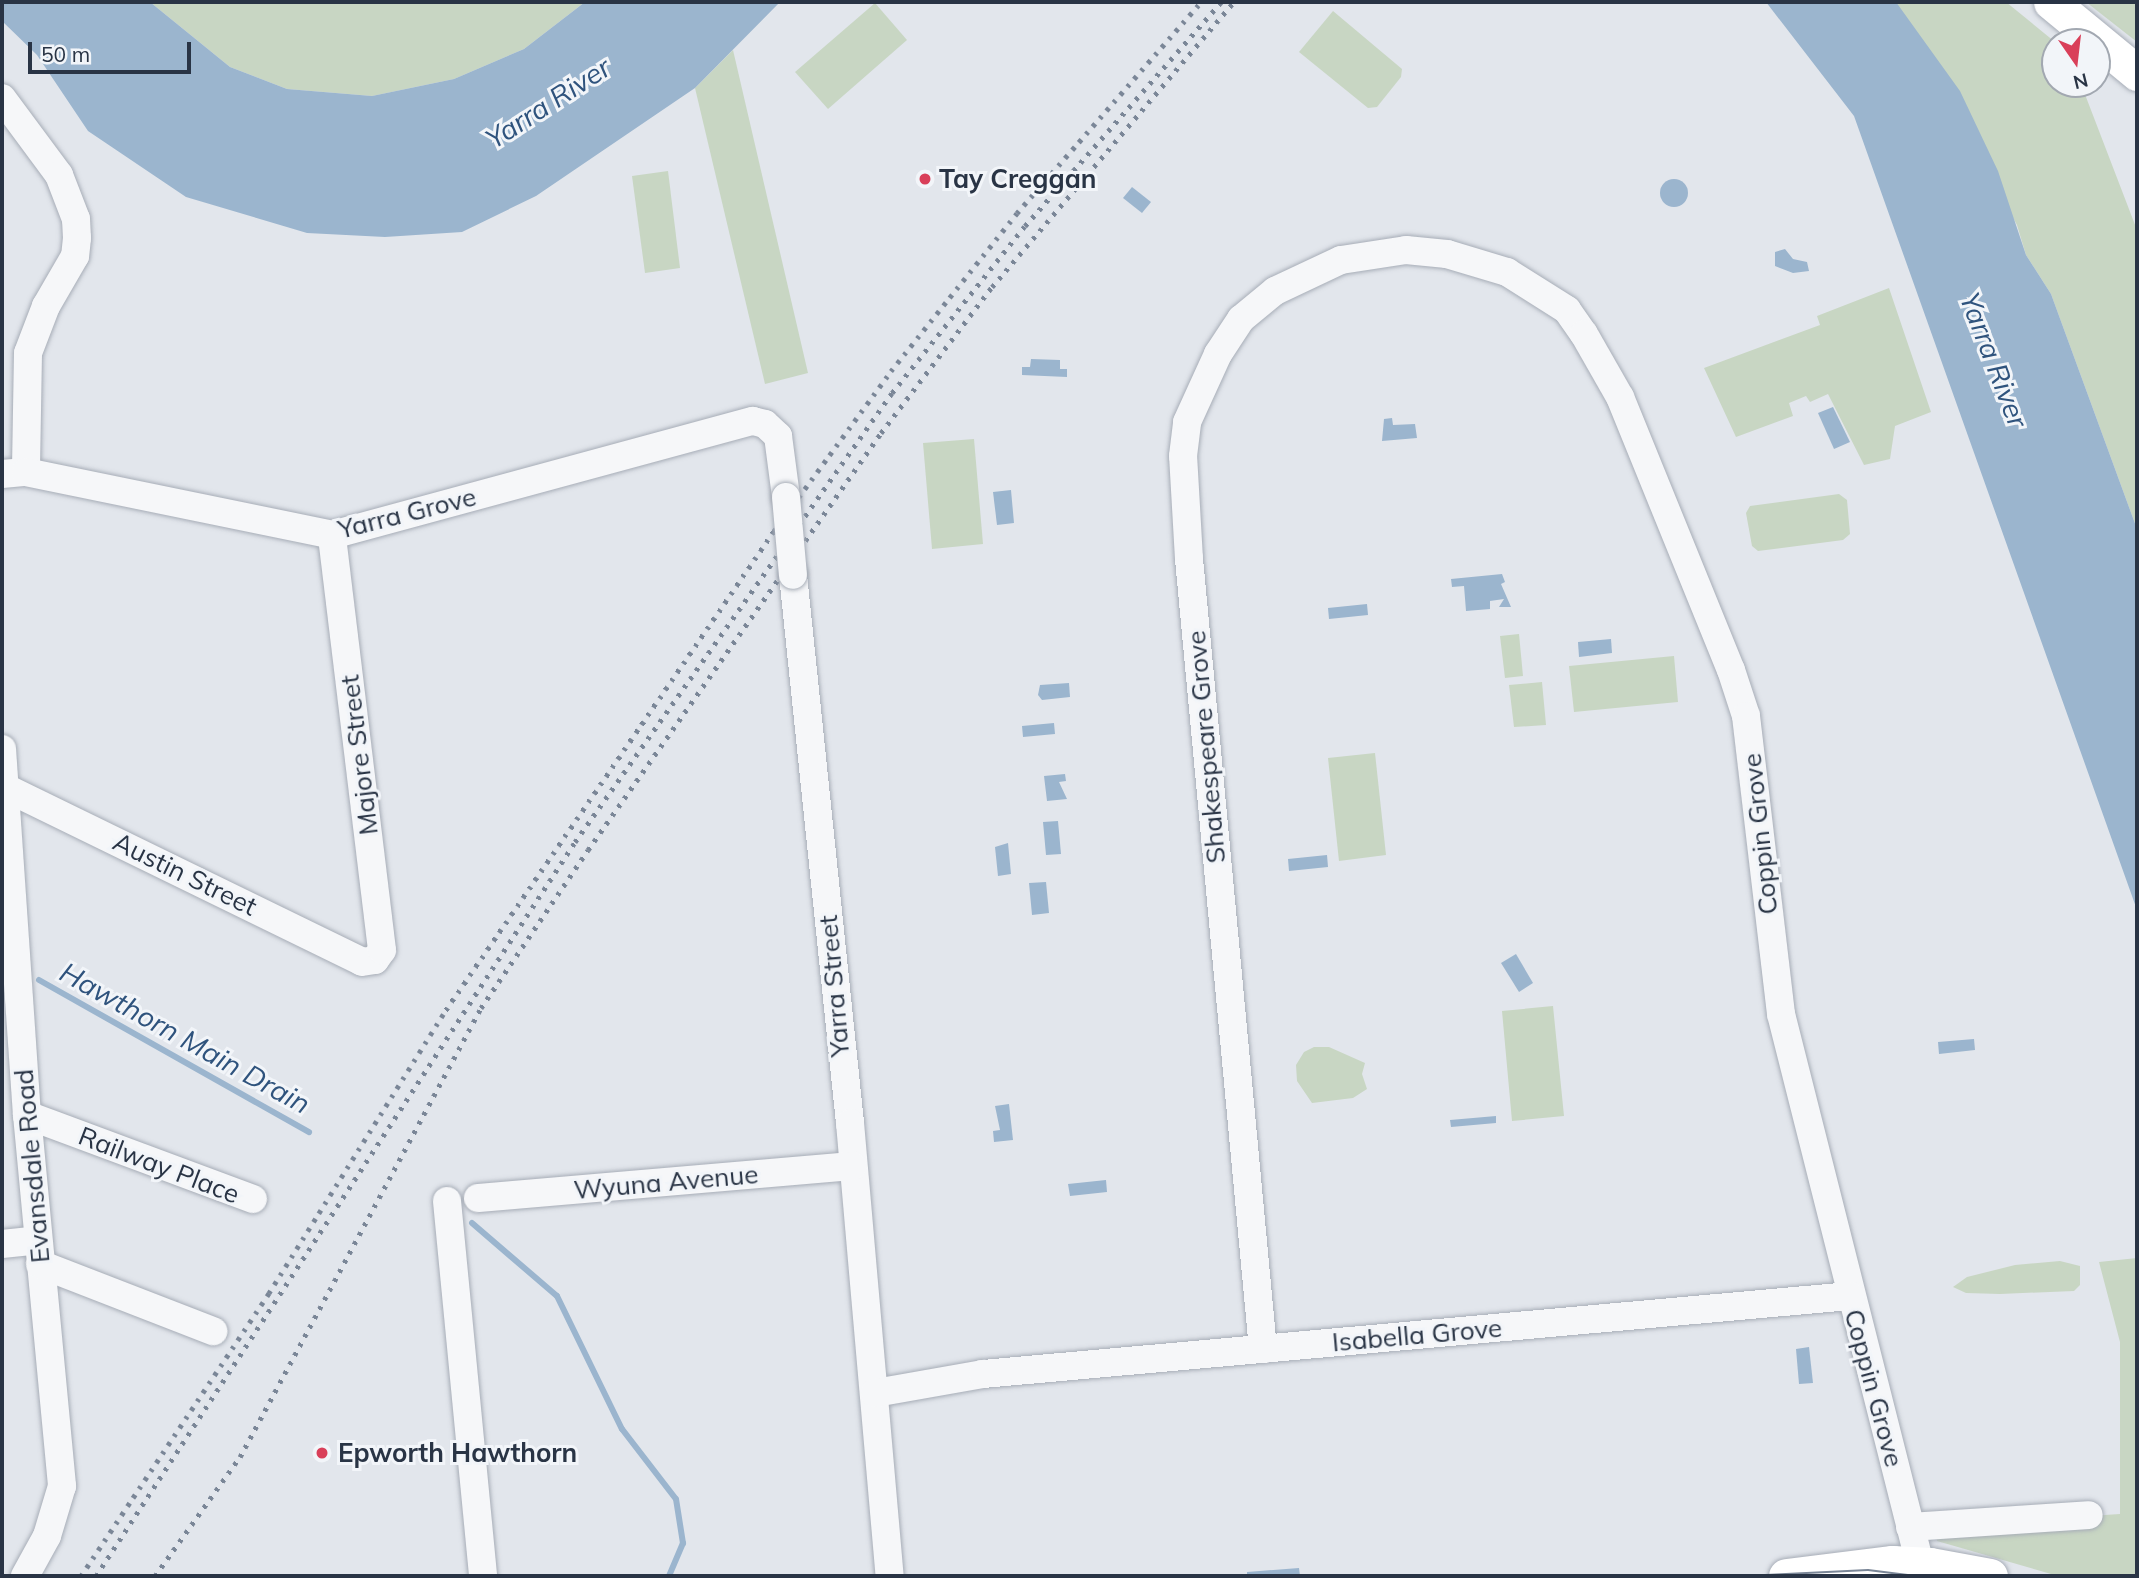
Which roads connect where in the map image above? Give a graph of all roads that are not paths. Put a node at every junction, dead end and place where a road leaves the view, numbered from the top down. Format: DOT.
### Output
graph roads {
  1 [pos="2051,2"];
  2 [pos="2137,73"];
  3 [pos="2,99"];
  4 [pos="1384,252"];
  5 [pos="743,422"];
  6 [pos="14,473"];
  7 [pos="332,535"];
  8 [pos="2,749"];
  9 [pos="6,788"];
  10 [pos="362,962"];
  11 [pos="27,1115"];
  12 [pos="853,1166"];
  13 [pos="478,1198"];
  14 [pos="253,1199"];
  15 [pos="447,1201"];
  16 [pos="2,1244"];
  17 [pos="39,1252"];
  18 [pos="1850,1296"];
  19 [pos="213,1331"];
  20 [pos="1264,1349"];
  21 [pos="874,1383"];
  22 [pos="2089,1516"];
  23 [pos="1910,1527"];
  24 [pos="1921,1570"];
  25 [pos="18,1574"];
  26 [pos="483,1576"];
  27 [pos="890,1576"];
  28 [pos="1786,1576"];
  29 [pos="1990,1576"];
  1 -- 2 [label="main road"];
  3 -- 6 [label="street"];
  4 -- 18 [label="street, Coppin Grove"];
  4 -- 20 [label="street, Shakespeare Grove"];
  5 -- 7 [label="street, Yarra Grove"];
  5 -- 12 [label="street, Yarra Street, bridge"];
  6 -- 7 [label="street, Yarra Grove"];
  7 -- 10 [label="street, Majore Street"];
  8 -- 9 [label="street, Evansdale Road"];
  9 -- 10 [label="street, Austin Street"];
  9 -- 11 [label="street, Evansdale Road"];
  11 -- 14 [label="street, Railway Place"];
  11 -- 17 [label="street, Evansdale Road"];
  12 -- 13 [label="street, Wyuna Avenue"];
  12 -- 21 [label="street, Yarra Street"];
  15 -- 26 [label="street"];
  16 -- 17 [label="street"];
  17 -- 19 [label="street"];
  17 -- 25 [label="street, Evansdale Road"];
  18 -- 20 [label="street, Isabella Grove"];
  18 -- 23 [label="street, Coppin Grove"];
  20 -- 21 [label="street, Isabella Grove"];
  21 -- 27 [label="street, Yarra Street"];
  22 -- 23 [label="street"];
  23 -- 24 [label="street, Coppin Grove"];
  24 -- 28 [label="main road"];
  24 -- 29 [label="main road"];
}
